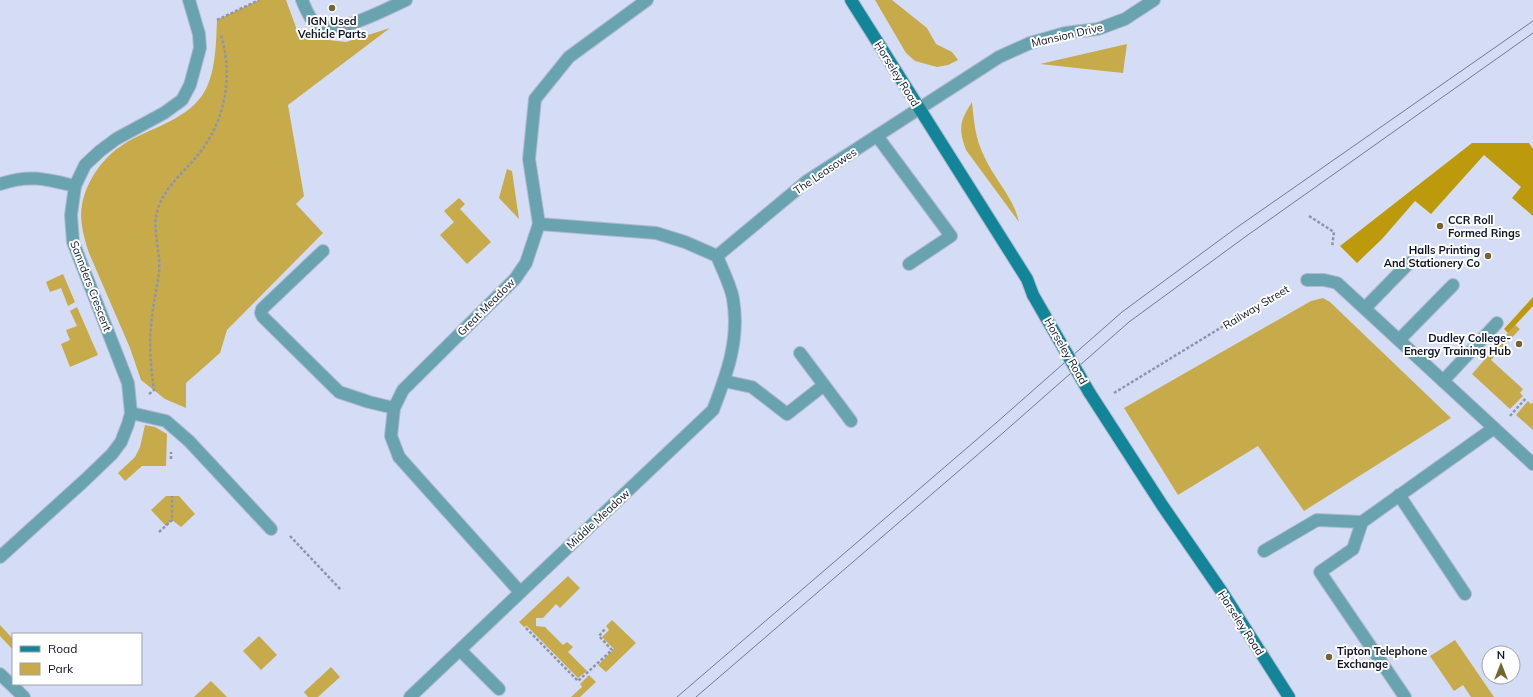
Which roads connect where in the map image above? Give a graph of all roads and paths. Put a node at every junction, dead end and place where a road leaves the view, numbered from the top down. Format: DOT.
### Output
graph roads {
  1 [pos="189,0"];
  2 [pos="259,0"];
  3 [pos="302,0"];
  4 [pos="406,0"];
  5 [pos="647,0"];
  6 [pos="851,0"];
  7 [pos="1154,0"];
  8 [pos="219,27"];
  9 [pos="221,34"];
  10 [pos="919,109"];
  11 [pos="877,136"];
  12 [pos="0,184"];
  13 [pos="75,186"];
  14 [pos="1309,216"];
  15 [pos="538,224"];
  16 [pos="1332,247"];
  17 [pos="323,251"];
  18 [pos="717,256"];
  19 [pos="1409,263"];
  20 [pos="909,264"];
  21 [pos="1307,280"];
  22 [pos="1453,284"];
  23 [pos="1365,308"];
  24 [pos="1497,323"];
  25 [pos="1399,340"];
  26 [pos="800,353"];
  27 [pos="724,381"];
  28 [pos="1443,381"];
  29 [pos="824,385"];
  30 [pos="1097,404"];
  31 [pos="394,408"];
  32 [pos="131,413"];
  33 [pos="851,421"];
  34 [pos="1494,428"];
  35 [pos="1533,464"];
  36 [pos="1399,495"];
  37 [pos="172,496"];
  38 [pos="1362,522"];
  39 [pos="271,529"];
  40 [pos="158,532"];
  41 [pos="1264,551"];
  42 [pos="0,556"];
  43 [pos="341,590"];
  44 [pos="520,592"];
  45 [pos="1465,594"];
  46 [pos="526,628"];
  47 [pos="606,630"];
  48 [pos="461,650"];
  49 [pos="0,674"];
  50 [pos="499,689"];
  51 [pos="24,697"];
  52 [pos="410,697"];
  53 [pos="1289,697"];
  54 [pos="1405,697"];
  1 -- 13 [label="street, Sannders Crescent"];
  2 -- 8 [label="path"];
  3 -- 4 [label="street"];
  5 -- 15 [label="street, Great Meadow"];
  6 -- 10 [label="street, Horseley Road"];
  7 -- 10 [label="street, Mansion Drive"];
  9 -- 32 [label="path"];
  10 -- 11 [label="street, The Leasowes"];
  10 -- 30 [label="street, Horseley Road, bridge"];
  11 -- 18 [label="street, The Leasowes"];
  11 -- 20 [label="street"];
  12 -- 13 [label="street"];
  13 -- 32 [label="street, Sannders Crescent"];
  14 -- 16 [label="path"];
  15 -- 18 [label="street"];
  15 -- 31 [label="street, Great Meadow"];
  17 -- 31 [label="street"];
  18 -- 27 [label="street, Middle Meadow"];
  19 -- 23 [label="street"];
  21 -- 23 [label="street"];
  21 -- 30 [label="path, Railway Street"];
  22 -- 25 [label="street"];
  23 -- 25 [label="street"];
  24 -- 28 [label="street"];
  25 -- 28 [label="street"];
  26 -- 29 [label="street"];
  27 -- 29 [label="street"];
  27 -- 44 [label="street, Middle Meadow"];
  28 -- 34 [label="street"];
  29 -- 33 [label="street"];
  30 -- 53 [label="street, Horseley Road"];
  31 -- 44 [label="street, Great Meadow"];
  32 -- 39 [label="street"];
  32 -- 42 [label="street, Sannders Crescent"];
  34 -- 35 [label="street"];
  34 -- 36 [label="street"];
  36 -- 38 [label="street"];
  36 -- 45 [label="street"];
  37 -- 40 [label="path"];
  38 -- 41 [label="street"];
  38 -- 54 [label="street"];
  39 -- 43 [label="path"];
  44 -- 48 [label="street, Middle Meadow"];
  46 -- 47 [label="path"];
  48 -- 50 [label="street"];
  48 -- 52 [label="street, Middle Meadow"];
  49 -- 51 [label="street"];
}
